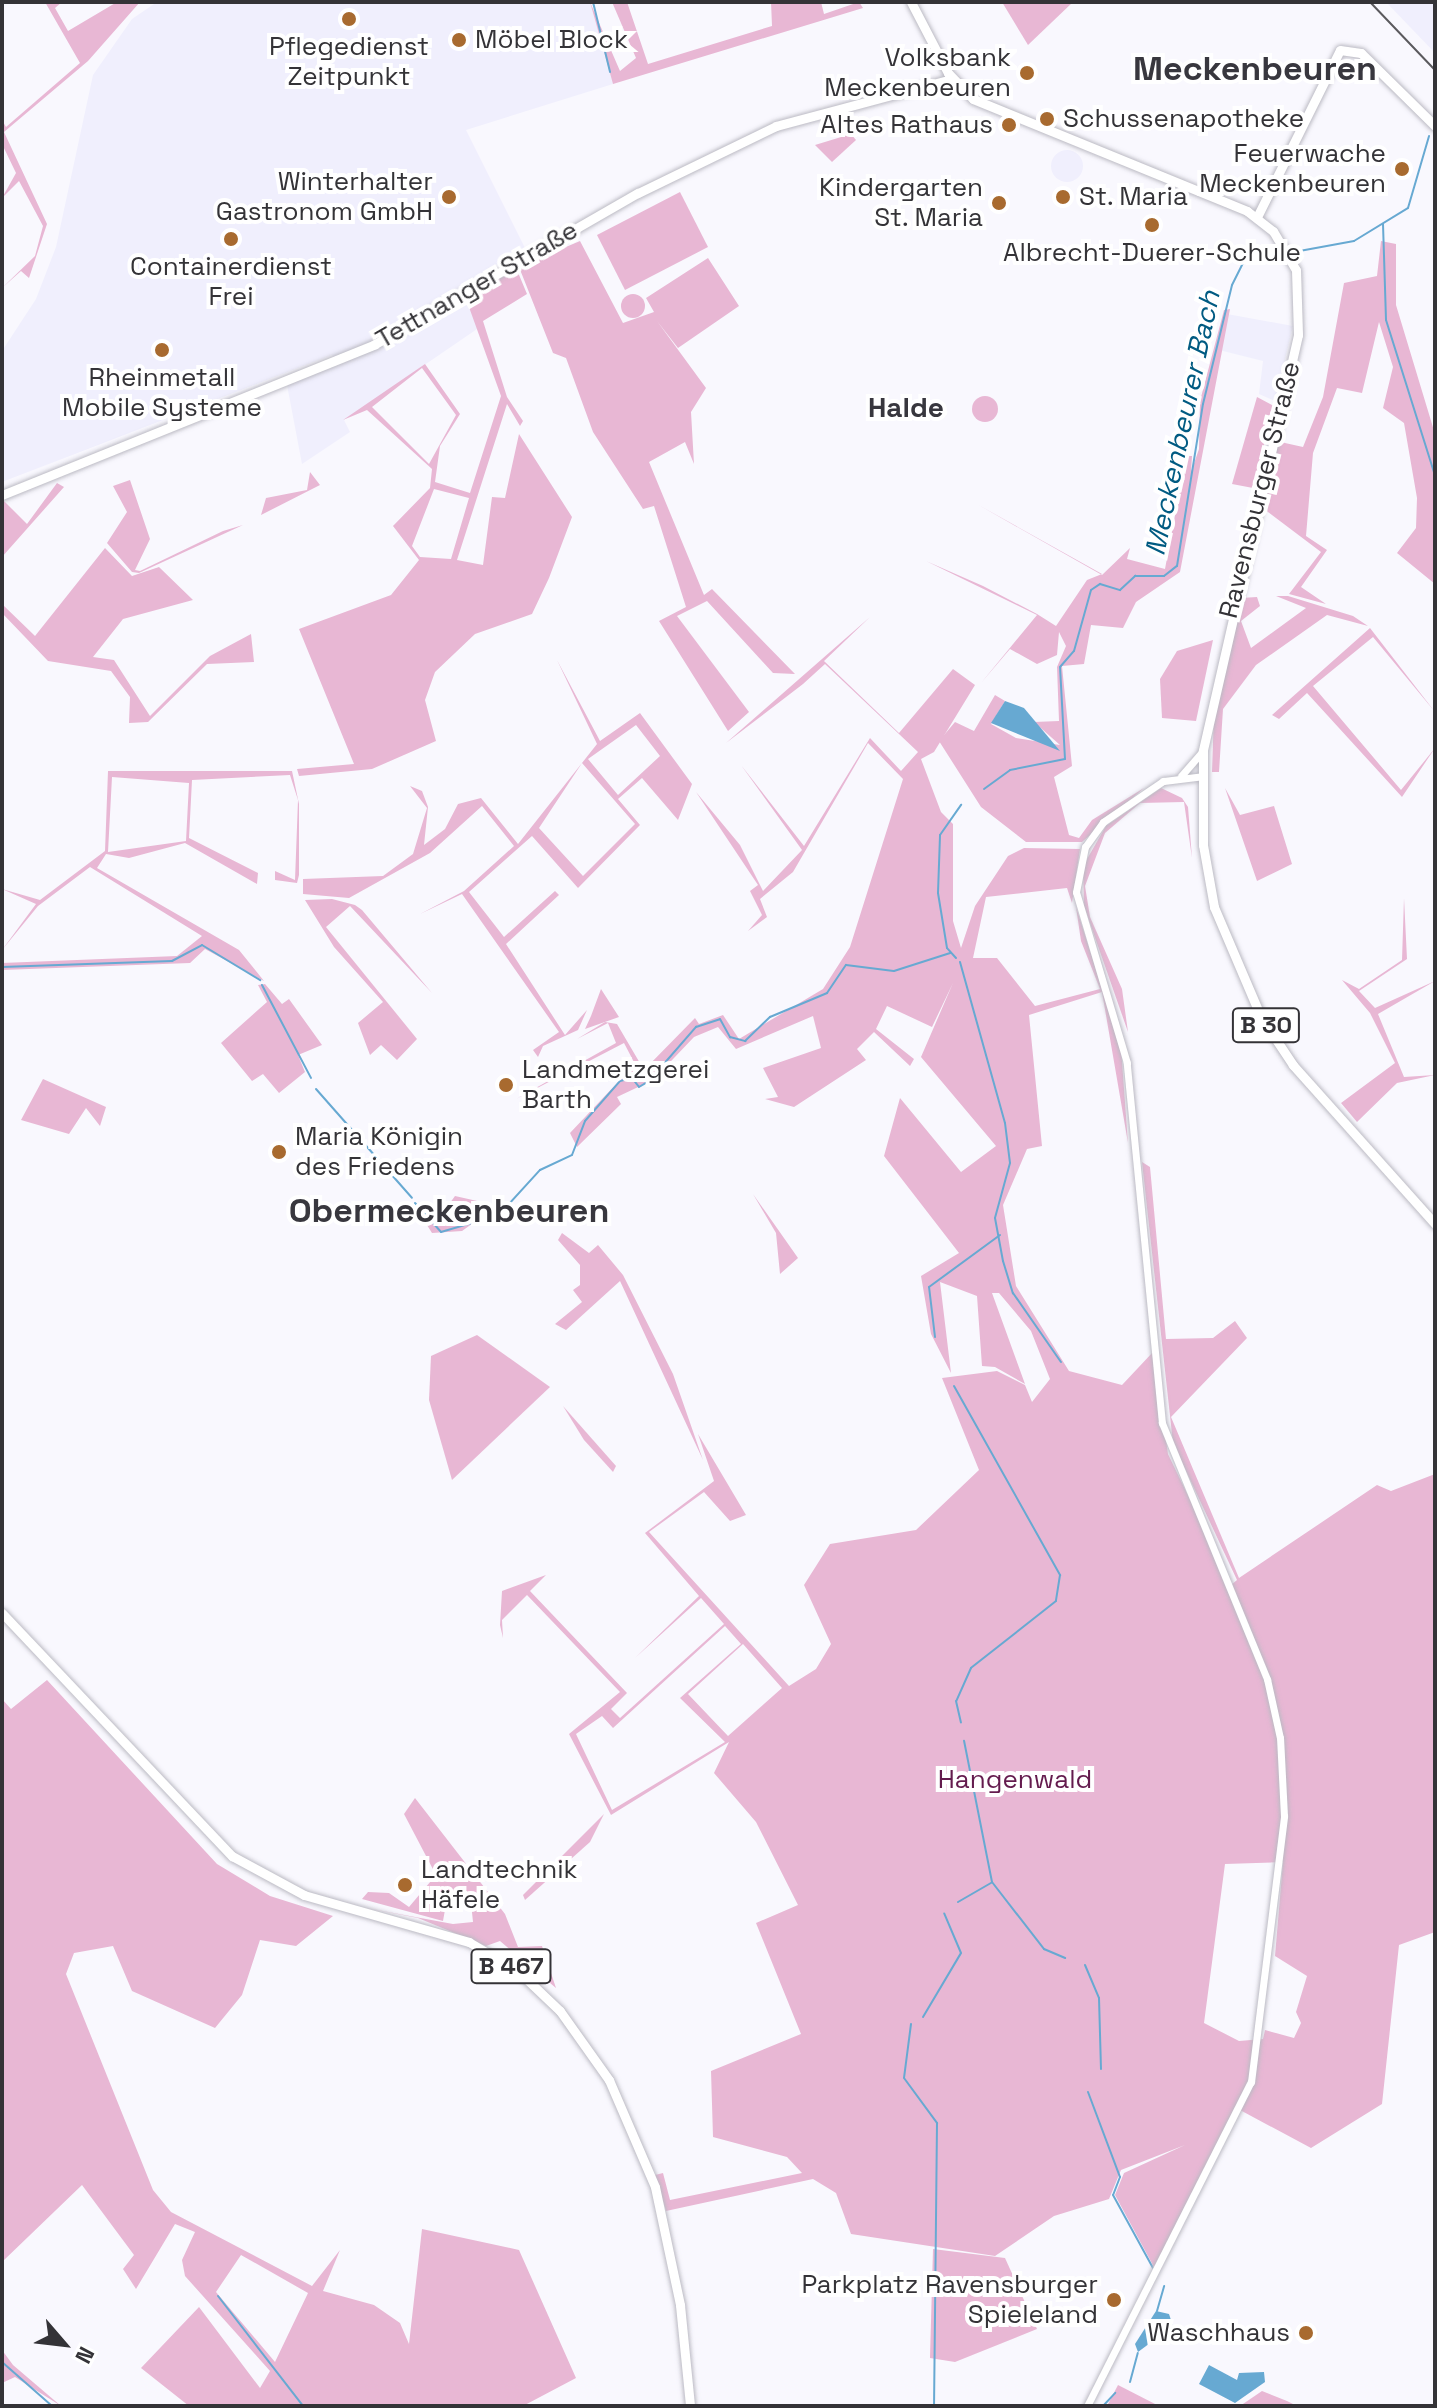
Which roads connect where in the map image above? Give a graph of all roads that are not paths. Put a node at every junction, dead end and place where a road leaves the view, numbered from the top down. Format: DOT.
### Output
graph roads {
  1 [pos="911,2"];
  2 [pos="952,79"];
  3 [pos="1435,126"];
  4 [pos="1257,217"];
  5 [pos="2,495"];
  6 [pos="1203,751"];
  7 [pos="1181,776"];
  8 [pos="1201,776"];
  9 [pos="1435,1224"];
  10 [pos="2,1606"];
  11 [pos="4,1616"];
  12 [pos="690,2406"];
  13 [pos="1087,2406"];
  1 -- 2 [label="main road"];
  2 -- 4 [label="main road"];
  2 -- 5 [label="main road, Tettnanger Straße"];
  3 -- 4 [label="main road"];
  4 -- 6 [label="main road, Ravensburger Straße / B 30"];
  6 -- 7 [label="street"];
  6 -- 8 [label="main road, Ravensburger Straße / B 30"];
  7 -- 8 [label="street"];
  7 -- 13 [label="street"];
  8 -- 9 [label="main road, B 30"];
  10 -- 11 [label="main road"];
  11 -- 12 [label="main road, B 467"];
}
